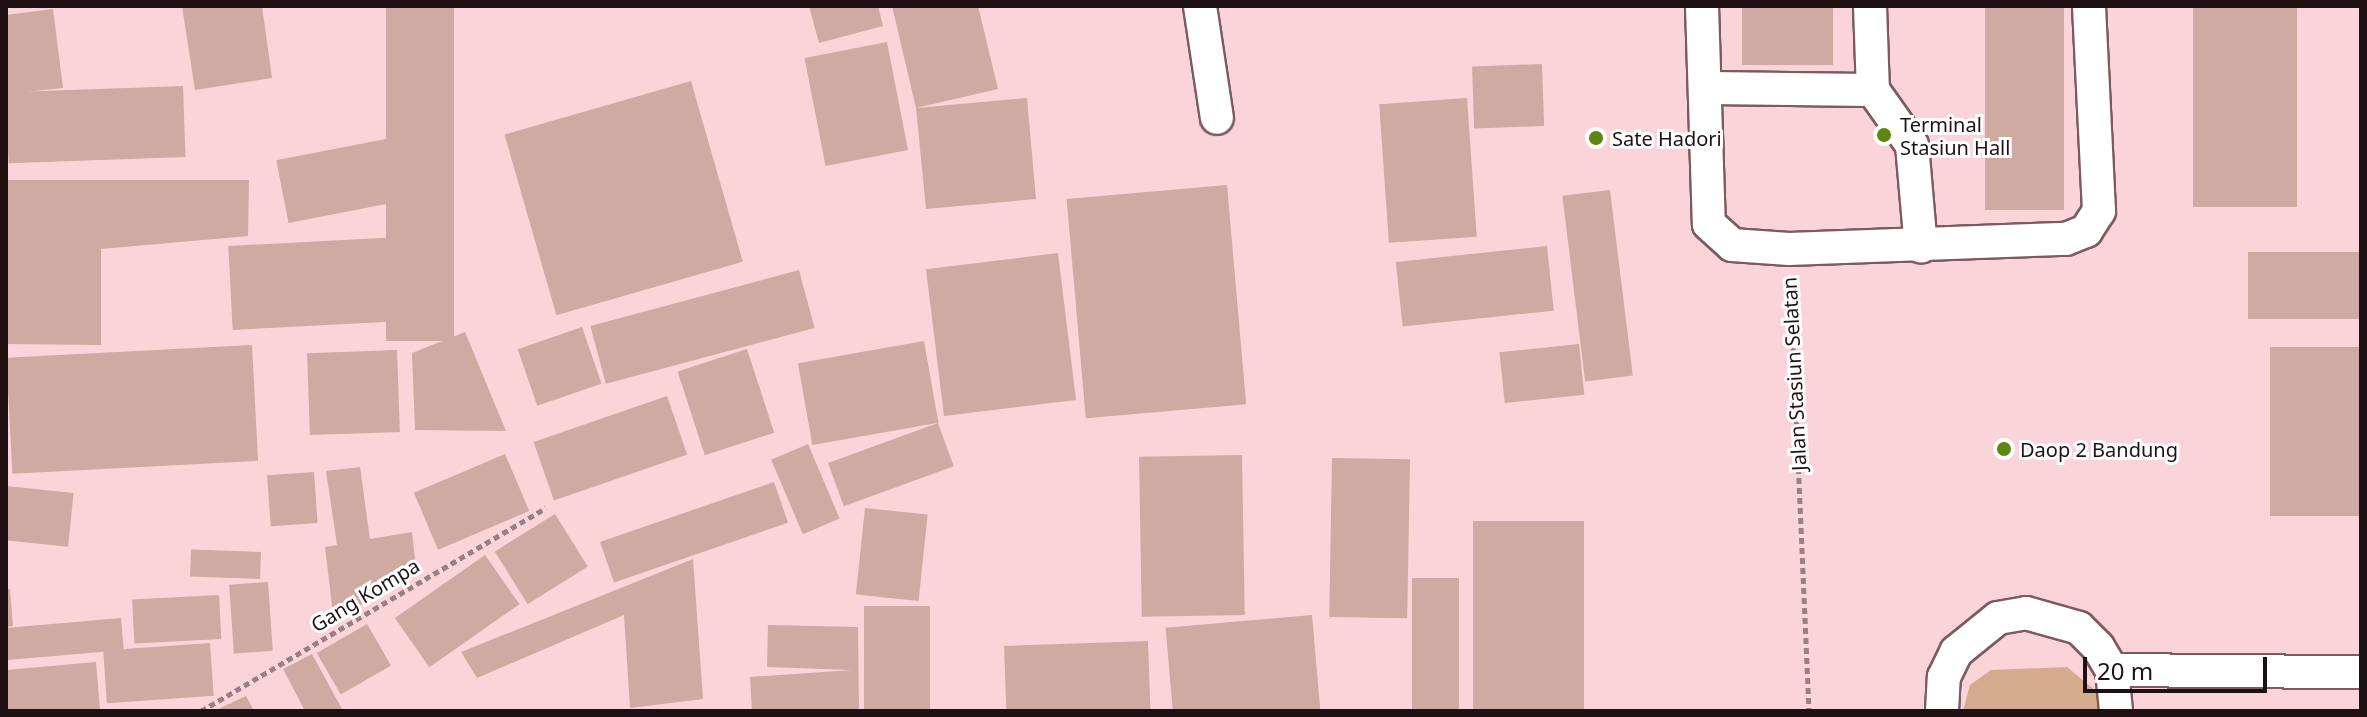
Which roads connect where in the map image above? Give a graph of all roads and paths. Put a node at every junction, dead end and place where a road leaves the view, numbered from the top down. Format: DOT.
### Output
graph roads {
  1 [pos="1200,6"];
  2 [pos="1702,6"];
  3 [pos="1870,6"];
  4 [pos="2089,6"];
  5 [pos="1706,88"];
  6 [pos="1873,90"];
  7 [pos="1217,118"];
  8 [pos="1921,247"];
  9 [pos="1789,249"];
  10 [pos="546,508"];
  11 [pos="2112,670"];
  12 [pos="2361,672"];
  13 [pos="201,711"];
  14 [pos="1809,711"];
  15 [pos="1942,711"];
  16 [pos="2116,711"];
  1 -- 7 [label="lane"];
  2 -- 5 [label="lane, Jalan Stasiun Selatan"];
  3 -- 6 [label="lane"];
  4 -- 8 [label="lane"];
  5 -- 6 [label="lane"];
  5 -- 9 [label="lane, Jalan Stasiun Selatan"];
  6 -- 8 [label="lane"];
  8 -- 9 [label="lane"];
  9 -- 14 [label="path, Jalan Stasiun Selatan"];
  10 -- 13 [label="path, Gang Kompa"];
  11 -- 12 [label="lane"];
  11 -- 15 [label="lane"];
  11 -- 16 [label="lane"];
}
